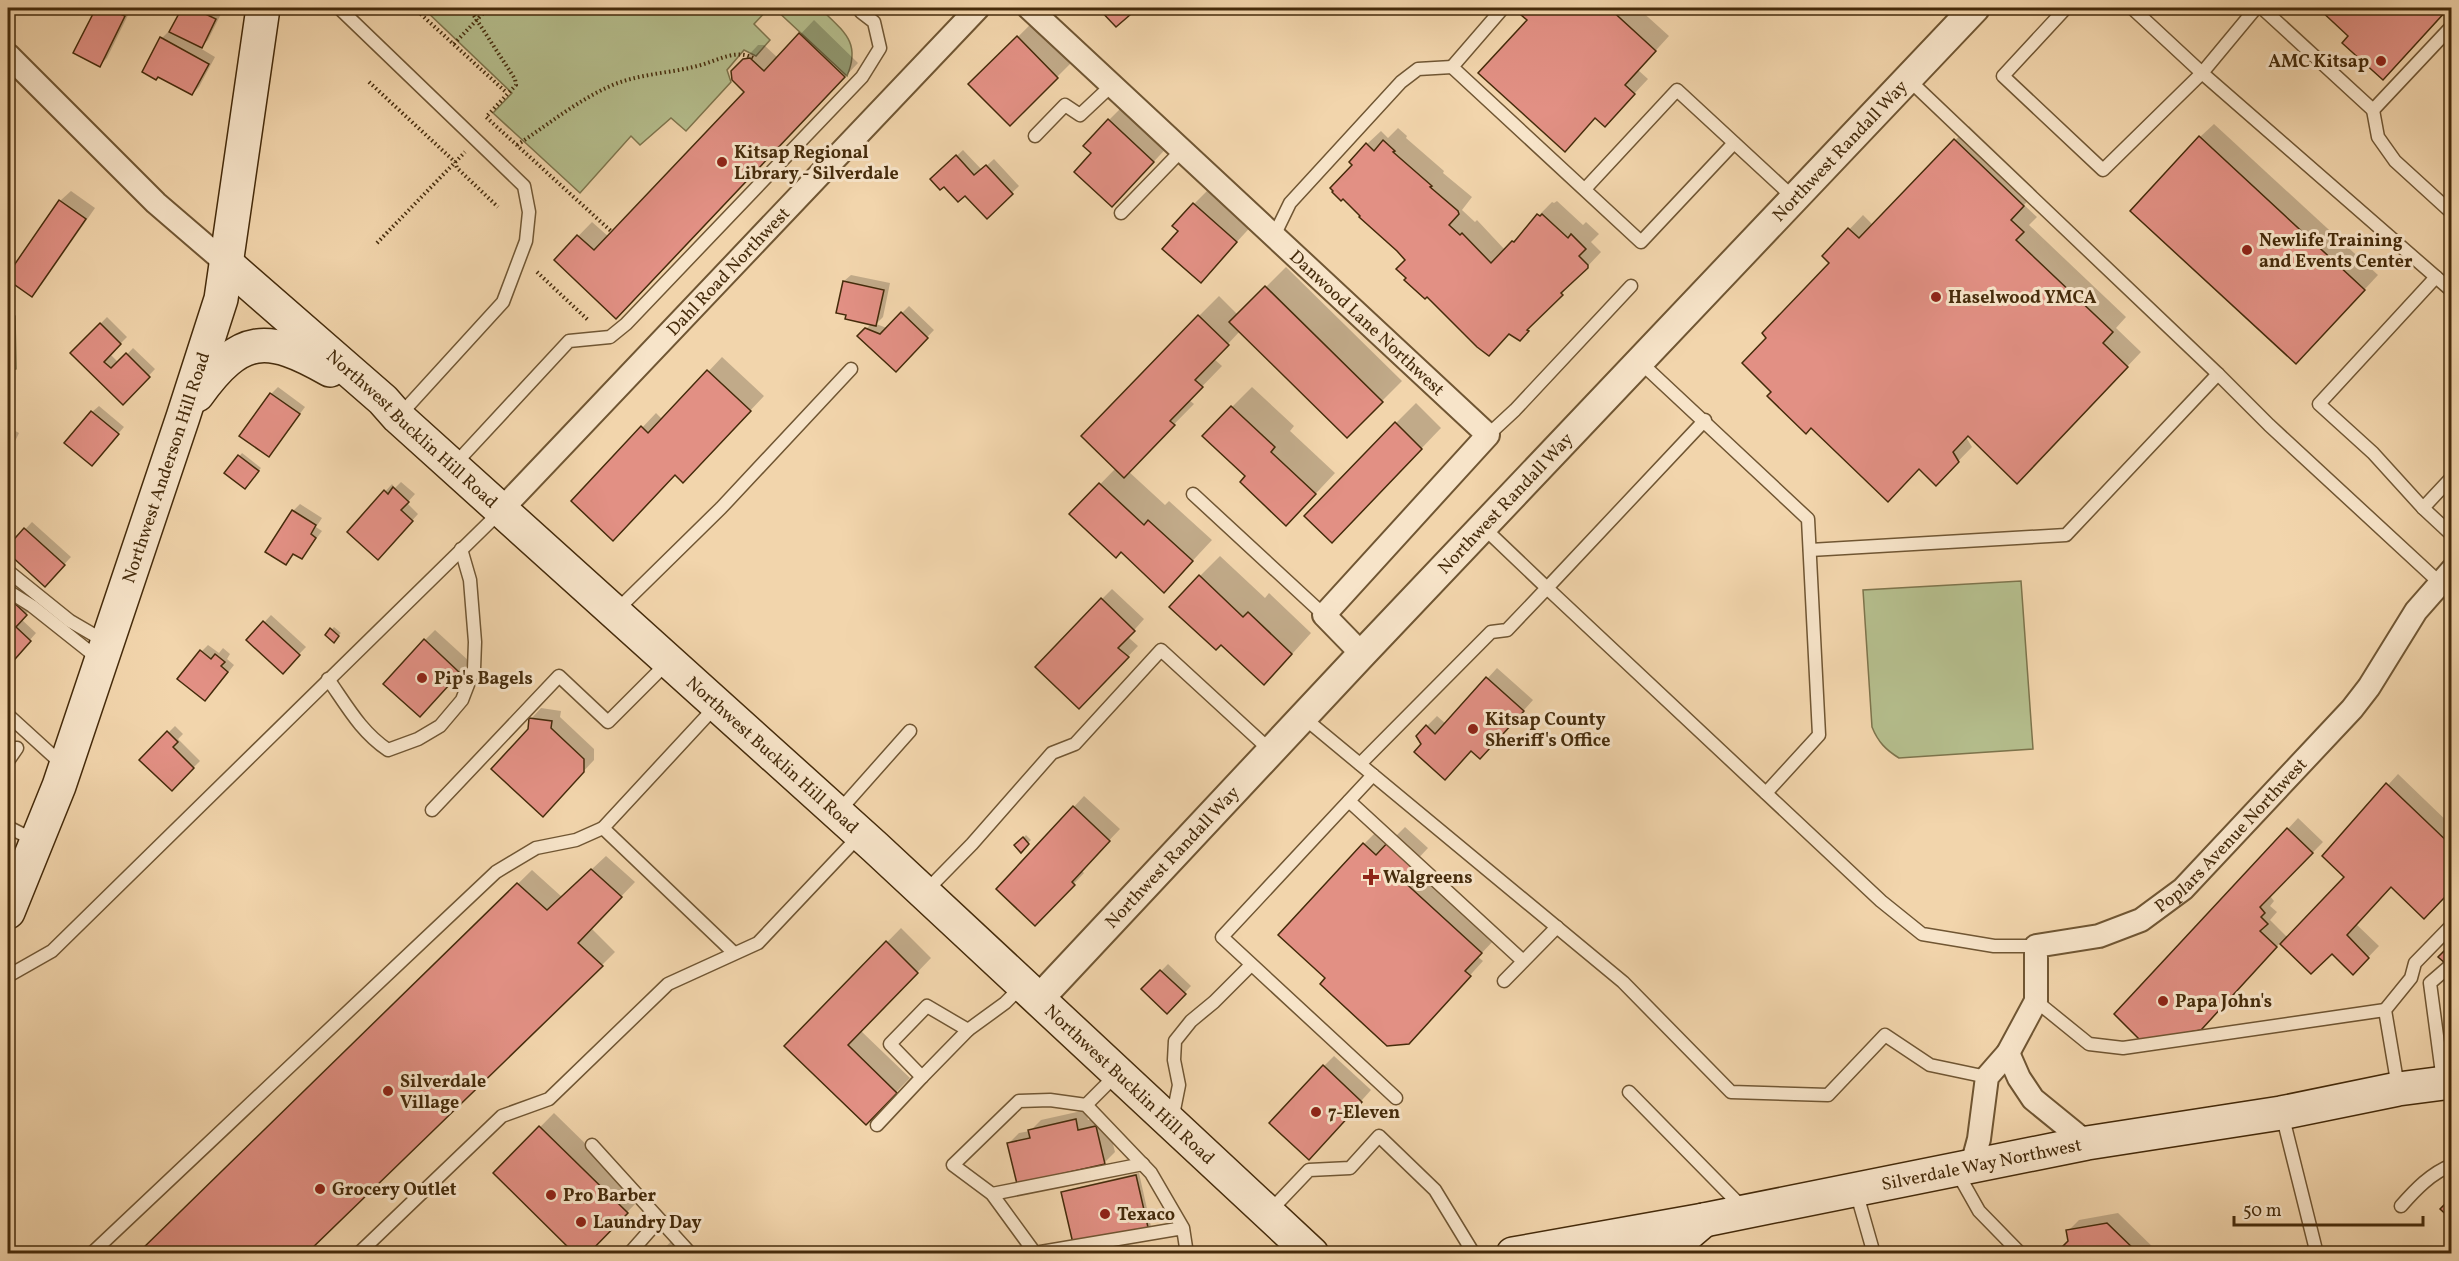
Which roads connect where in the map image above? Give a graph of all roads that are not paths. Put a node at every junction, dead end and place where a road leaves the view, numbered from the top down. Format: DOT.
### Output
graph roads {
  1 [pos="263,8"];
  2 [pos="339,8"];
  3 [pos="978,8"];
  4 [pos="1029,8"];
  5 [pos="1503,8"];
  6 [pos="1975,8"];
  7 [pos="2066,8"];
  8 [pos="2132,8"];
  9 [pos="2256,8"];
  10 [pos="2262,8"];
  11 [pos="861,12"];
  12 [pos="2451,27"];
  13 [pos="8,55"];
  14 [pos="1452,67"];
  15 [pos="2202,73"];
  16 [pos="1908,79"];
  17 [pos="1112,85"];
  18 [pos="2373,110"];
  19 [pos="1035,136"];
  20 [pos="1734,143"];
  21 [pos="1182,150"];
  22 [pos="1585,189"];
  23 [pos="1795,199"];
  24 [pos="1121,213"];
  25 [pos="2451,213"];
  26 [pos="1274,236"];
  27 [pos="227,264"];
  28 [pos="2436,277"];
  29 [pos="1631,286"];
  30 [pos="2451,291"];
  31 [pos="1640,362"];
  32 [pos="851,369"];
  33 [pos="2218,374"];
  34 [pos="391,408"];
  35 [pos="183,417"];
  36 [pos="1705,420"];
  37 [pos="1488,435"];
  38 [pos="453,465"];
  39 [pos="2451,477"];
  40 [pos="1193,494"];
  41 [pos="2423,508"];
  42 [pos="502,509"];
  43 [pos="1483,527"];
  44 [pos="2451,535"];
  45 [pos="461,549"];
  46 [pos="1810,550"];
  47 [pos="8,571"];
  48 [pos="2446,576"];
  49 [pos="1547,588"];
  50 [pos="8,591"];
  51 [pos="615,612"];
  52 [pos="1324,615"];
  53 [pos="104,652"];
  54 [pos="1362,654"];
  55 [pos="669,661"];
  56 [pos="328,679"];
  57 [pos="716,706"];
  58 [pos="8,715"];
  59 [pos="1303,717"];
  60 [pos="910,731"];
  61 [pos="17,748"];
  62 [pos="1271,750"];
  63 [pos="8,761"];
  64 [pos="1360,764"];
  65 [pos="65,766"];
  66 [pos="1373,775"];
  67 [pos="1766,793"];
  68 [pos="1349,801"];
  69 [pos="432,810"];
  70 [pos="848,825"];
  71 [pos="8,827"];
  72 [pos="603,828"];
  73 [pos="38,841"];
  74 [pos="923,894"];
  75 [pos="8,912"];
  76 [pos="2451,925"];
  77 [pos="1557,927"];
  78 [pos="2036,946"];
  79 [pos="734,953"];
  80 [pos="1523,961"];
  81 [pos="2451,964"];
  82 [pos="1251,965"];
  83 [pos="8,976"];
  84 [pos="1504,981"];
  85 [pos="1030,993"];
  86 [pos="2036,1001"];
  87 [pos="2385,1010"];
  88 [pos="968,1030"];
  89 [pos="2008,1053"];
  90 [pos="1118,1073"];
  91 [pos="922,1077"];
  92 [pos="1987,1077"];
  93 [pos="2447,1083"];
  94 [pos="2398,1089"];
  95 [pos="1629,1092"];
  96 [pos="1396,1098"];
  97 [pos="1086,1105"];
  98 [pos="2281,1113"];
  99 [pos="1172,1124"];
  100 [pos="877,1125"];
  101 [pos="2087,1143"];
  102 [pos="592,1145"];
  103 [pos="1143,1164"];
  104 [pos="2451,1165"];
  105 [pos="1964,1167"];
  106 [pos="1855,1189"];
  107 [pos="992,1194"];
  108 [pos="2401,1206"];
  109 [pos="1746,1211"];
  110 [pos="1268,1213"];
  111 [pos="659,1220"];
  112 [pos="1704,1220"];
  113 [pos="1183,1228"];
  114 [pos="1056,1252"];
  115 [pos="91,1254"];
  116 [pos="358,1254"];
  117 [pos="629,1254"];
  118 [pos="691,1254"];
  119 [pos="1187,1254"];
  120 [pos="1312,1254"];
  121 [pos="1474,1254"];
  122 [pos="1513,1254"];
  123 [pos="1664,1254"];
  124 [pos="1874,1254"];
  125 [pos="2021,1254"];
  126 [pos="2317,1254"];
  1 -- 27 [label="main road, Northwest Anderson Hill Road"];
  2 -- 34 [label="lane"];
  3 -- 42 [label="street, Dahl Road Northwest"];
  4 -- 17 [label="street, Danwood Lane Northwest"];
  5 -- 14 [label="lane"];
  6 -- 16 [label="street, Northwest Randall Way"];
  7 -- 15 [label="lane"];
  8 -- 15 [label="lane"];
  9 -- 15 [label="lane"];
  10 -- 18 [label="lane"];
  11 -- 38 [label="lane"];
  12 -- 18 [label="lane"];
  13 -- 27 [label="street"];
  14 -- 22 [label="lane"];
  14 -- 26 [label="lane"];
  15 -- 28 [label="lane"];
  16 -- 23 [label="street, Northwest Randall Way"];
  16 -- 33 [label="lane"];
  17 -- 19 [label="lane"];
  17 -- 21 [label="street, Danwood Lane Northwest"];
  18 -- 25 [label="lane"];
  20 -- 22 [label="lane"];
  20 -- 22 [label="lane"];
  20 -- 23 [label="lane"];
  21 -- 24 [label="lane"];
  21 -- 26 [label="street, Danwood Lane Northwest"];
  23 -- 31 [label="street, Northwest Randall Way"];
  26 -- 37 [label="street, Danwood Lane Northwest"];
  27 -- 34 [label="main road, Northwest Bucklin Hill Road"];
  27 -- 35 [label="main road, Northwest Anderson Hill Road"];
  28 -- 30 [label="lane"];
  28 -- 41 [label="lane"];
  29 -- 37 [label="lane"];
  31 -- 36 [label="lane"];
  31 -- 43 [label="street, Northwest Randall Way"];
  32 -- 51 [label="lane"];
  33 -- 46 [label="lane"];
  33 -- 48 [label="lane"];
  34 -- 35 [label="main road"];
  34 -- 38 [label="main road, Northwest Bucklin Hill Road"];
  35 -- 53 [label="main road, Northwest Anderson Hill Road"];
  36 -- 46 [label="lane"];
  36 -- 49 [label="lane"];
  37 -- 52 [label="street"];
  38 -- 42 [label="main road, Northwest Bucklin Hill Road"];
  39 -- 41 [label="lane"];
  40 -- 52 [label="lane"];
  41 -- 44 [label="lane"];
  42 -- 45 [label="lane"];
  42 -- 51 [label="main road, Northwest Bucklin Hill Road"];
  43 -- 49 [label="lane"];
  43 -- 54 [label="street, Northwest Randall Way"];
  45 -- 56 [label="lane"];
  45 -- 56 [label="lane"];
  46 -- 67 [label="lane"];
  47 -- 53 [label="lane"];
  48 -- 78 [label="street, Poplars Avenue Northwest"];
  49 -- 64 [label="lane"];
  49 -- 67 [label="lane"];
  50 -- 53 [label="lane"];
  51 -- 55 [label="main road, Northwest Bucklin Hill Road"];
  52 -- 54 [label="street"];
  53 -- 65 [label="main road, Northwest Anderson Hill Road"];
  54 -- 59 [label="street, Northwest Randall Way"];
  55 -- 57 [label="main road, Northwest Bucklin Hill Road"];
  55 -- 69 [label="lane"];
  56 -- 83 [label="lane"];
  57 -- 70 [label="main road, Northwest Bucklin Hill Road"];
  57 -- 72 [label="lane"];
  58 -- 65 [label="lane"];
  59 -- 62 [label="street, Northwest Randall Way"];
  59 -- 64 [label="lane"];
  60 -- 70 [label="lane"];
  61 -- 63 [label="lane"];
  62 -- 74 [label="lane"];
  62 -- 85 [label="street, Northwest Randall Way"];
  64 -- 66 [label="lane"];
  65 -- 73 [label="main road, Northwest Anderson Hill Road"];
  66 -- 68 [label="lane"];
  66 -- 77 [label="lane"];
  67 -- 78 [label="lane"];
  68 -- 80 [label="lane"];
  68 -- 82 [label="lane"];
  70 -- 74 [label="main road, Northwest Bucklin Hill Road"];
  70 -- 79 [label="lane"];
  71 -- 73 [label="lane"];
  72 -- 79 [label="lane"];
  72 -- 115 [label="lane"];
  73 -- 75 [label="main road, Northwest Anderson Hill Road"];
  74 -- 85 [label="main road, Northwest Bucklin Hill Road"];
  76 -- 87 [label="lane"];
  77 -- 80 [label="lane"];
  77 -- 92 [label="lane"];
  78 -- 86 [label="street"];
  79 -- 116 [label="lane"];
  80 -- 84 [label="lane"];
  81 -- 93 [label="lane"];
  82 -- 96 [label="lane"];
  82 -- 99 [label="lane"];
  85 -- 88 [label="lane"];
  85 -- 90 [label="main road, Northwest Bucklin Hill Road"];
  86 -- 87 [label="lane"];
  86 -- 89 [label="street"];
  87 -- 94 [label="lane"];
  88 -- 91 [label="lane"];
  88 -- 91 [label="lane"];
  89 -- 92 [label="street"];
  89 -- 101 [label="street"];
  90 -- 97 [label="lane"];
  90 -- 99 [label="main road, Northwest Bucklin Hill Road"];
  91 -- 100 [label="lane"];
  92 -- 105 [label="street"];
  93 -- 94 [label="main road, Silverdale Way Northwest"];
  94 -- 98 [label="main road, Silverdale Way Northwest"];
  95 -- 109 [label="lane"];
  97 -- 103 [label="lane"];
  97 -- 107 [label="lane"];
  98 -- 101 [label="main road, Silverdale Way Northwest"];
  98 -- 126 [label="lane"];
  99 -- 110 [label="main road, Northwest Bucklin Hill Road"];
  101 -- 105 [label="main road, Silverdale Way Northwest"];
  102 -- 111 [label="lane"];
  103 -- 107 [label="lane"];
  103 -- 113 [label="lane"];
  104 -- 108 [label="lane"];
  105 -- 106 [label="main road, Silverdale Way Northwest"];
  105 -- 125 [label="lane"];
  106 -- 109 [label="main road, Silverdale Way Northwest"];
  106 -- 124 [label="lane"];
  107 -- 114 [label="lane"];
  109 -- 112 [label="main road, Silverdale Way Northwest"];
  110 -- 120 [label="main road, Northwest Bucklin Hill Road"];
  110 -- 121 [label="lane"];
  111 -- 117 [label="lane"];
  111 -- 118 [label="lane"];
  112 -- 122 [label="main road, Silverdale Way Northwest"];
  112 -- 123 [label="main road"];
  113 -- 114 [label="lane"];
  113 -- 119 [label="lane"];
}
